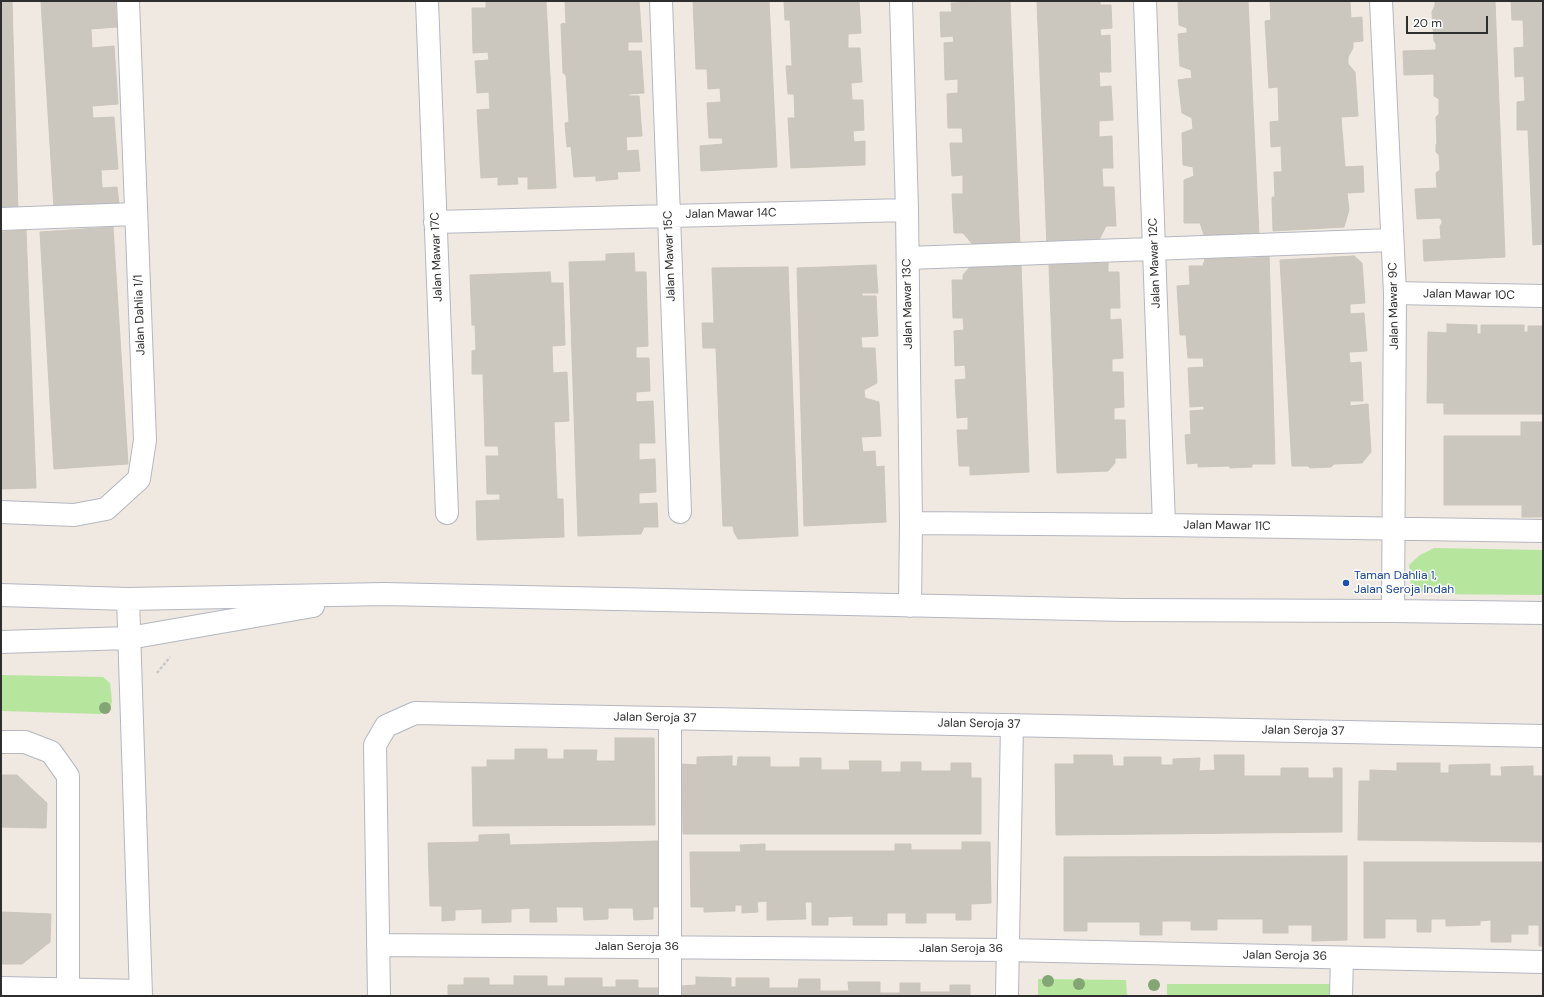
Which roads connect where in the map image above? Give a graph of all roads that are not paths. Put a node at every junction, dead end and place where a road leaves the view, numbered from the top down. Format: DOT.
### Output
graph roads {
  1 [pos="128,1"];
  2 [pos="427,1"];
  3 [pos="661,1"];
  4 [pos="901,1"];
  5 [pos="1145,1"];
  6 [pos="1381,1"];
  7 [pos="907,210"];
  8 [pos="136,214"];
  9 [pos="669,216"];
  10 [pos="1,219"];
  11 [pos="435,222"];
  12 [pos="1392,240"];
  13 [pos="1154,249"];
  14 [pos="908,258"];
  15 [pos="1395,294"];
  16 [pos="1543,296"];
  17 [pos="1,512"];
  18 [pos="680,512"];
  19 [pos="446,513"];
  20 [pos="911,523"];
  21 [pos="1164,525"];
  22 [pos="1394,530"];
  23 [pos="1543,531"];
  24 [pos="384,594"];
  25 [pos="1,595"];
  26 [pos="128,598"];
  27 [pos="910,606"];
  28 [pos="1393,611"];
  29 [pos="1543,613"];
  30 [pos="129,638"];
  31 [pos="1,642"];
  32 [pos="670,718"];
  33 [pos="1012,725"];
  34 [pos="1543,736"];
  35 [pos="1,742"];
  36 [pos="378,945"];
  37 [pos="670,947"];
  38 [pos="1008,950"];
  39 [pos="1342,958"];
  40 [pos="1543,962"];
  41 [pos="1,988"];
  42 [pos="68,989"];
  43 [pos="141,993"];
  44 [pos="379,996"];
  45 [pos="670,996"];
  46 [pos="1008,996"];
  47 [pos="1341,996"];
  1 -- 8 [label="street, Jalan Dahlia 1/1"];
  2 -- 11 [label="street, Jalan Mawar 17C"];
  3 -- 9 [label="street, Jalan Mawar 15C"];
  4 -- 7 [label="street, Jalan Mawar 13C"];
  5 -- 13 [label="street, Jalan Mawar 12C"];
  6 -- 12 [label="street, Jalan Mawar 9C"];
  7 -- 9 [label="street, Jalan Mawar 14C"];
  7 -- 14 [label="street, Jalan Mawar 13C"];
  8 -- 10 [label="street"];
  8 -- 17 [label="street, Jalan Dahlia 1/1"];
  9 -- 11 [label="street, Jalan Mawar 14C"];
  9 -- 18 [label="street, Jalan Mawar 15C"];
  11 -- 19 [label="street, Jalan Mawar 17C"];
  12 -- 13 [label="street"];
  12 -- 15 [label="street, Jalan Mawar 9C"];
  13 -- 14 [label="street"];
  13 -- 21 [label="street, Jalan Mawar 12C"];
  14 -- 20 [label="street, Jalan Mawar 13C"];
  15 -- 16 [label="street, Jalan Mawar 10C"];
  15 -- 22 [label="street, Jalan Mawar 9C"];
  20 -- 21 [label="street, Jalan Mawar 11C"];
  20 -- 27 [label="street, Jalan Mawar 13C"];
  21 -- 22 [label="street, Jalan Mawar 11C"];
  22 -- 23 [label="street, Jalan Mawar 11C"];
  22 -- 28 [label="street, Jalan Mawar 9C"];
  24 -- 26 [label="street"];
  24 -- 27 [label="street"];
  24 -- 30 [label="street"];
  25 -- 26 [label="street"];
  26 -- 30 [label="street"];
  27 -- 28 [label="street"];
  28 -- 29 [label="street"];
  30 -- 31 [label="street"];
  30 -- 43 [label="street"];
  32 -- 33 [label="street, Jalan Seroja 37"];
  32 -- 36 [label="street, Jalan Seroja 37"];
  32 -- 37 [label="street"];
  33 -- 34 [label="street, Jalan Seroja 37"];
  33 -- 38 [label="street"];
  35 -- 42 [label="street"];
  36 -- 37 [label="street, Jalan Seroja 36"];
  36 -- 44 [label="street"];
  37 -- 38 [label="street, Jalan Seroja 36"];
  37 -- 45 [label="street"];
  38 -- 39 [label="street, Jalan Seroja 36"];
  38 -- 46 [label="street"];
  39 -- 40 [label="street, Jalan Seroja 36"];
  39 -- 47 [label="street"];
  41 -- 42 [label="street"];
  42 -- 43 [label="street"];
}
